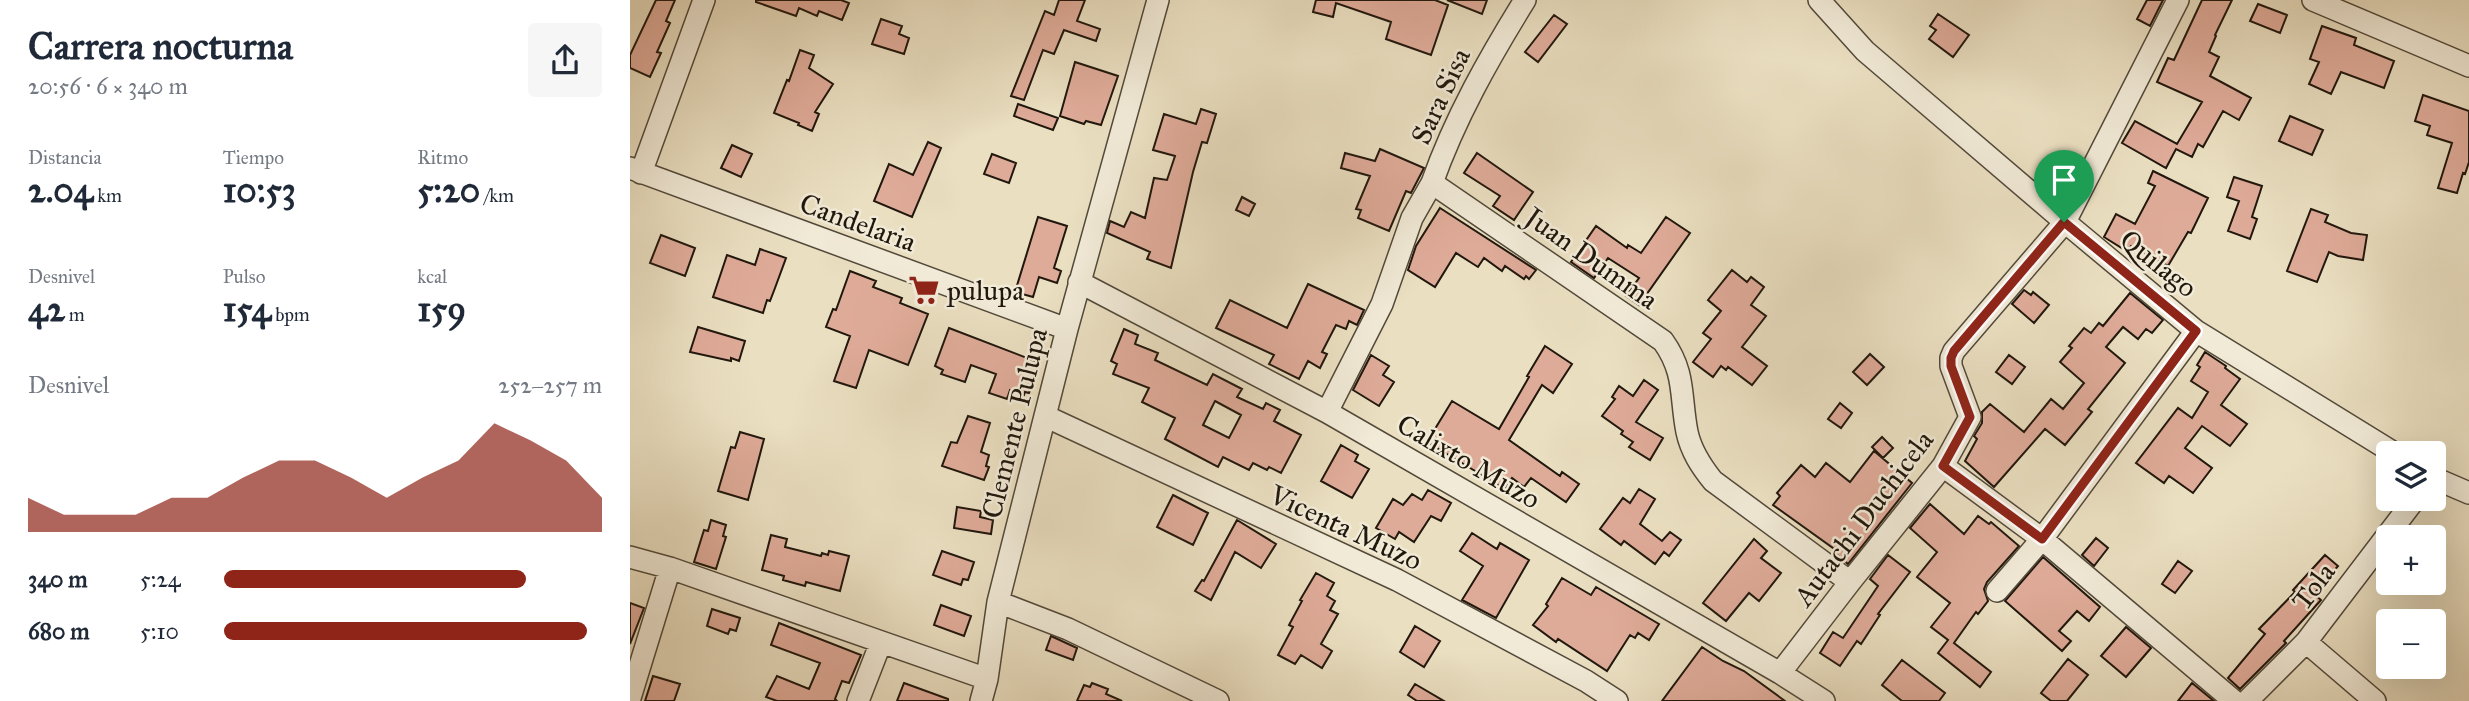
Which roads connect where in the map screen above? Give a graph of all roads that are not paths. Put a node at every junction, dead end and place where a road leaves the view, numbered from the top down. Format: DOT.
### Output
graph roads {
  1 [pos="704,0"];
  2 [pos="1158,0"];
  3 [pos="1819,0"];
  4 [pos="2178,0"];
  5 [pos="2314,0"];
  6 [pos="1520,1"];
  7 [pos="2469,66"];
  8 [pos="635,171"];
  9 [pos="1432,183"];
  10 [pos="2064,222"];
  11 [pos="1079,282"];
  12 [pos="1067,329"];
  13 [pos="2196,331"];
  14 [pos="1327,412"];
  15 [pos="1045,416"];
  16 [pos="2376,442"];
  17 [pos="1943,466"];
  18 [pos="2446,483"];
  19 [pos="2469,493"];
  20 [pos="2406,511"];
  21 [pos="2042,539"];
  22 [pos="630,557"];
  23 [pos="670,568"];
  24 [pos="1850,582"];
  25 [pos="1997,591"];
  26 [pos="998,602"];
  27 [pos="881,642"];
  28 [pos="2306,642"];
  29 [pos="1780,673"];
  30 [pos="987,679"];
  31 [pos="630,698"];
  32 [pos="858,701"];
  33 [pos="981,701"];
  34 [pos="1218,701"];
  35 [pos="1617,701"];
  36 [pos="1824,701"];
  37 [pos="2234,701"];
  38 [pos="2247,701"];
  39 [pos="2375,701"];
  1 -- 8 [label="street"];
  2 -- 11 [label="street, Clemente Pulupa"];
  3 -- 10 [label="street, Quilago"];
  4 -- 10 [label="street, Autachi Duchicela"];
  5 -- 7 [label="street"];
  6 -- 9 [label="street, Sara Sisa"];
  8 -- 12 [label="street, Candelaria"];
  9 -- 14 [label="street"];
  9 -- 24 [label="street, Juan Dumma"];
  10 -- 13 [label="street, Quilago"];
  10 -- 17 [label="street, Autachi Duchicela"];
  11 -- 12 [label="street, Clemente Pulupa"];
  11 -- 14 [label="street, Calixto Muzo"];
  12 -- 15 [label="street, Clemente Pulupa"];
  13 -- 16 [label="street, Quilago"];
  13 -- 21 [label="street"];
  14 -- 29 [label="street, Calixto Muzo"];
  15 -- 26 [label="street, Clemente Pulupa"];
  15 -- 35 [label="street, Vicenta Muzo"];
  17 -- 21 [label="street"];
  17 -- 24 [label="street, Autachi Duchicela"];
  18 -- 19 [label="street"];
  20 -- 28 [label="street, Tola"];
  21 -- 25 [label="street"];
  21 -- 37 [label="street"];
  22 -- 23 [label="street"];
  23 -- 27 [label="street"];
  23 -- 31 [label="street"];
  24 -- 29 [label="street, Autachi Duchicela"];
  26 -- 30 [label="street, Clemente Pulupa"];
  26 -- 34 [label="street"];
  27 -- 30 [label="street"];
  27 -- 32 [label="street"];
  28 -- 38 [label="street, Tola"];
  28 -- 39 [label="street"];
  29 -- 36 [label="street, Calixto Muzo"];
  30 -- 33 [label="street, Clemente Pulupa"];
}
